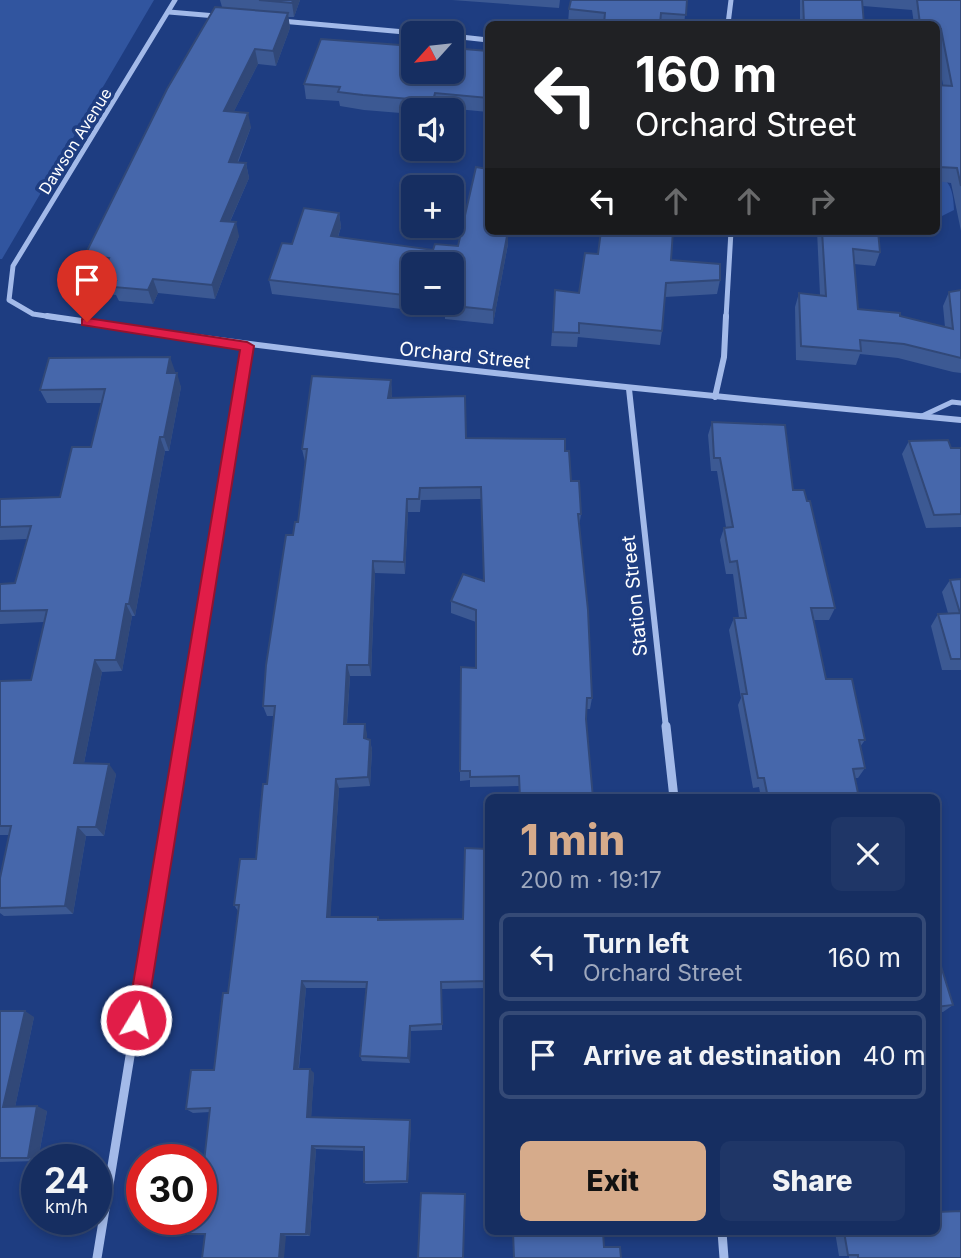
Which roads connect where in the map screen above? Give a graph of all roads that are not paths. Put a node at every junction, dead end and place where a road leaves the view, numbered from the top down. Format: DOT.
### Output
graph roads {
  1 [pos="175,0"];
  2 [pos="731,0"];
  3 [pos="169,12"];
  4 [pos="224,16"];
  5 [pos="279,21"];
  6 [pos="728,21"];
  7 [pos="401,32"];
  8 [pos="464,37"];
  9 [pos="485,40"];
  10 [pos="731,235"];
  11 [pos="9,300"];
  12 [pos="247,346"];
  13 [pos="629,389"];
  14 [pos="715,397"];
  15 [pos="961,403"];
  16 [pos="922,416"];
  17 [pos="961,420"];
  18 [pos="674,794"];
  19 [pos="722,1235"];
  20 [pos="97,1258"];
  21 [pos="724,1258"];
  1 -- 3 [label="street, Dawson Avenue"];
  2 -- 6 [label="street"];
  3 -- 4 [label="street"];
  3 -- 11 [label="street, Dawson Avenue"];
  5 -- 7 [label="street"];
  8 -- 9 [label="street"];
  10 -- 14 [label="street"];
  11 -- 12 [label="street, Orchard Street"];
  12 -- 13 [label="street, Orchard Street"];
  12 -- 20 [label="street"];
  13 -- 14 [label="street, Orchard Street"];
  13 -- 18 [label="street, Station Street"];
  14 -- 16 [label="street, Orchard Street"];
  15 -- 16 [label="lane, Orchard Street"];
  16 -- 17 [label="street, Orchard Street"];
  19 -- 21 [label="street"];
}
